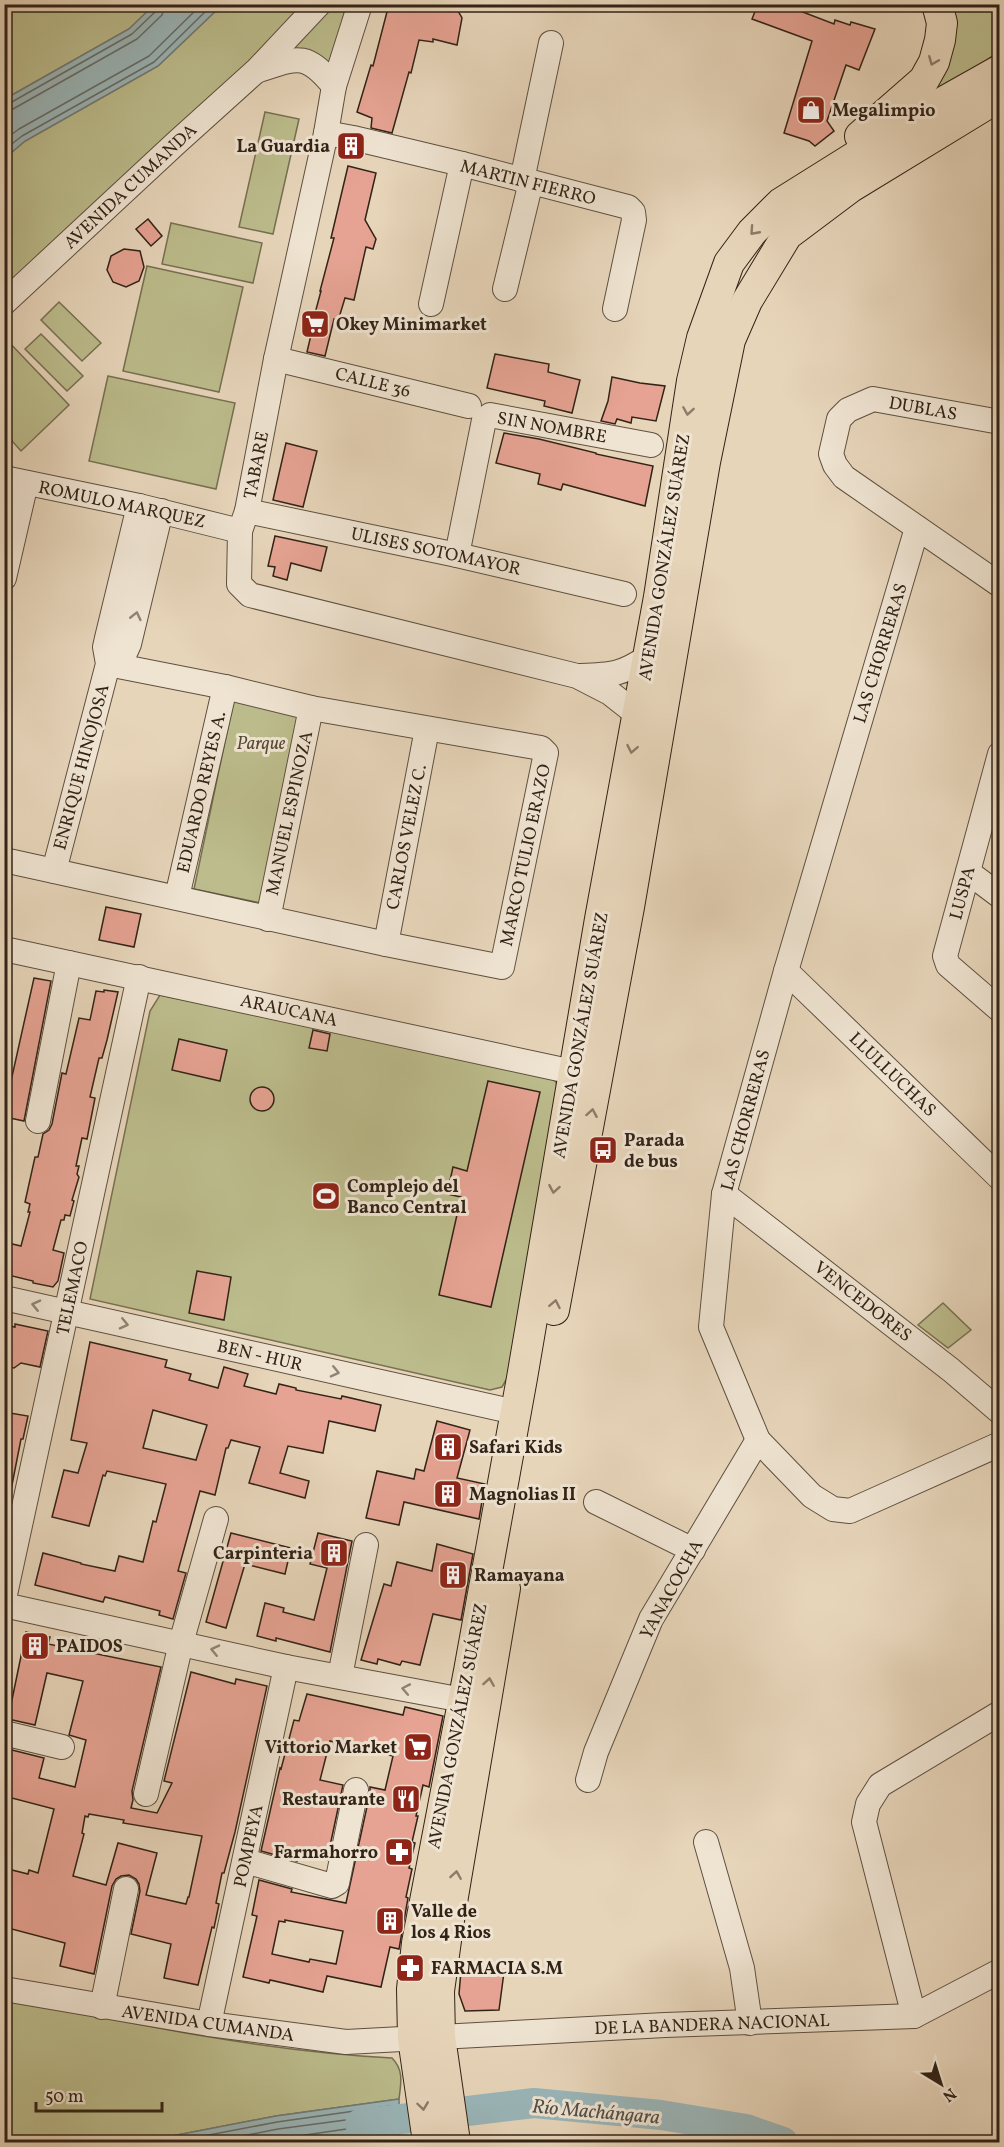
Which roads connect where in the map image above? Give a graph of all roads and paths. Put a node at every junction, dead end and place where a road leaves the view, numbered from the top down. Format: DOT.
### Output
graph roads {
  1 [pos="319,4"];
  2 [pos="360,4"];
  3 [pos="937,4"];
  4 [pos="551,43"];
  5 [pos="257,70"];
  6 [pos="999,70"];
  7 [pos="334,86"];
  8 [pos="999,96"];
  9 [pos="326,134"];
  10 [pos="462,165"];
  11 [pos="526,181"];
  12 [pos="797,192"];
  13 [pos="505,289"];
  14 [pos="4,303"];
  15 [pos="431,304"];
  16 [pos="615,309"];
  17 [pos="276,359"];
  18 [pos="469,406"];
  19 [pos="999,422"];
  20 [pos="651,445"];
  21 [pos="15,480"];
  22 [pos="150,509"];
  23 [pos="243,521"];
  24 [pos="917,528"];
  25 [pos="457,555"];
  26 [pos="4,578"];
  27 [pos="999,585"];
  28 [pos="624,594"];
  29 [pos="649,656"];
  30 [pos="108,664"];
  31 [pos="577,676"];
  32 [pos="225,687"];
  33 [pos="311,708"];
  34 [pos="639,715"];
  35 [pos="427,729"];
  36 [pos="999,754"];
  37 [pos="4,860"];
  38 [pos="54,871"];
  39 [pos="968,872"];
  40 [pos="999,896"];
  41 [pos="177,897"];
  42 [pos="268,919"];
  43 [pos="386,945"];
  44 [pos="4,949"];
  45 [pos="69,963"];
  46 [pos="786,971"];
  47 [pos="139,977"];
  48 [pos="999,1010"];
  49 [pos="573,1072"];
  50 [pos="38,1121"];
  51 [pos="999,1178"];
  52 [pos="724,1194"];
  53 [pos="4,1298"];
  54 [pos="67,1312"];
  55 [pos="515,1412"];
  56 [pos="999,1412"];
  57 [pos="758,1440"];
  58 [pos="999,1444"];
  59 [pos="596,1502"];
  60 [pos="14,1514"];
  61 [pos="216,1519"];
  62 [pos="366,1545"];
  63 [pos="693,1550"];
  64 [pos="4,1599"];
  65 [pos="4,1605"];
  66 [pos="181,1643"];
  67 [pos="286,1666"];
  68 [pos="340,1676"];
  69 [pos="463,1700"];
  70 [pos="999,1713"];
  71 [pos="4,1733"];
  72 [pos="62,1747"];
  73 [pos="588,1780"];
  74 [pos="356,1790"];
  75 [pos="146,1794"];
  76 [pos="706,1842"];
  77 [pos="245,1861"];
  78 [pos="126,1889"];
  79 [pos="999,1971"];
  80 [pos="4,1989"];
  81 [pos="102,2007"];
  82 [pos="914,2016"];
  83 [pos="750,2023"];
  84 [pos="208,2024"];
  85 [pos="426,2037"];
  86 [pos="431,2070"];
  87 [pos="428,2142"];
  88 [pos="455,2142"];
  1 -- 5 [label="street, AVENIDA CUMANDA"];
  2 -- 7 [label="street, TABARE"];
  3 -- 12 [label="main road, one-way"];
  4 -- 11 [label="street"];
  5 -- 7 [label="street, AVENIDA CUMANDA"];
  5 -- 14 [label="street, AVENIDA CUMANDA"];
  6 -- 12 [label="main road, AVENIDA GONZÁLEZ SUÁREZ"];
  7 -- 9 [label="street, TABARE"];
  85 -- 8 [label="main road, AVENIDA GONZÁLEZ SUÁREZ, one-way"];
  9 -- 10 [label="street, MARTIN FIERRO"];
  9 -- 17 [label="street, TABARE"];
  10 -- 11 [label="street, MARTIN FIERRO"];
  10 -- 15 [label="street"];
  11 -- 13 [label="street"];
  11 -- 16 [label="street, MARTIN FIERRO"];
  12 -- 29 [label="main road, AVENIDA GONZÁLEZ SUÁREZ, one-way"];
  17 -- 18 [label="street, CALLE 36"];
  17 -- 23 [label="street, TABARE"];
  19 -- 24 [label="street, DUBLAS"];
  20 -- 25 [label="street, SIN NOMBRE"];
  21 -- 22 [label="street, ROMULO MARQUEZ"];
  21 -- 26 [label="street"];
  22 -- 23 [label="street, ROMULO MARQUEZ"];
  22 -- 30 [label="street, ENRIQUE HINOJOSA"];
  23 -- 25 [label="street, ULISES SOTOMAYOR"];
  23 -- 31 [label="street, TABARE"];
  24 -- 27 [label="street"];
  24 -- 46 [label="street, LAS CHORRERAS"];
  25 -- 28 [label="street, ULISES SOTOMAYOR"];
  29 -- 31 [label="street, TABARE"];
  29 -- 34 [label="main road, AVENIDA GONZÁLEZ SUÁREZ"];
  30 -- 32 [label="street, MARCO TULIO ERAZO"];
  30 -- 38 [label="street, ENRIQUE HINOJOSA"];
  31 -- 34 [label="street, TABARE"];
  32 -- 33 [label="street, MARCO TULIO ERAZO"];
  32 -- 41 [label="street, EDUARDO REYES A."];
  33 -- 35 [label="street, MARCO TULIO ERAZO"];
  33 -- 42 [label="street, MANUEL ESPINOZA"];
  34 -- 49 [label="main road, AVENIDA GONZÁLEZ SUÁREZ, one-way"];
  35 -- 43 [label="street, CARLOS VELEZ C."];
  35 -- 43 [label="street, MARCO TULIO ERAZO"];
  36 -- 39 [label="street, LUSPA"];
  37 -- 38 [label="street, MARCO TULIO ERAZO"];
  38 -- 41 [label="street, MARCO TULIO ERAZO"];
  39 -- 40 [label="street"];
  39 -- 48 [label="street, LUSPA"];
  41 -- 42 [label="street, MARCO TULIO ERAZO"];
  42 -- 43 [label="street, MARCO TULIO ERAZO"];
  44 -- 45 [label="street, ARAUCANA"];
  45 -- 47 [label="street, ARAUCANA"];
  45 -- 50 [label="street"];
  46 -- 51 [label="street, LLULLUCHAS"];
  46 -- 52 [label="street, LAS CHORRERAS"];
  47 -- 49 [label="street, ARAUCANA"];
  47 -- 54 [label="street, TELEMACO"];
  49 -- 55 [label="main road, AVENIDA GONZÁLEZ SUÁREZ, one-way"];
  52 -- 56 [label="street, VENCEDORES"];
  52 -- 57 [label="street, LAS CHORRERAS"];
  54 -- 53 [label="street, BEN - HUR, one-way"];
  54 -- 55 [label="street, BEN - HUR, one-way"];
  54 -- 60 [label="street, TELEMACO"];
  55 -- 69 [label="main road, AVENIDA GONZÁLEZ SUÁREZ"];
  57 -- 58 [label="street, LAS CHORRERAS"];
  57 -- 63 [label="street, YANACOCHA"];
  59 -- 63 [label="street"];
  60 -- 64 [label="street, TELEMACO"];
  61 -- 66 [label="street"];
  62 -- 68 [label="street"];
  63 -- 73 [label="street, YANACOCHA"];
  65 -- 66 [label="street"];
  67 -- 66 [label="street, one-way"];
  66 -- 75 [label="street"];
  67 -- 68 [label="street"];
  67 -- 77 [label="street, POMPEYA"];
  69 -- 68 [label="street, one-way"];
  69 -- 85 [label="main road, AVENIDA GONZÁLEZ SUÁREZ"];
  70 -- 82 [label="street"];
  71 -- 72 [label="street"];
  74 -- 77 [label="street"];
  76 -- 83 [label="street"];
  77 -- 84 [label="street, POMPEYA"];
  78 -- 81 [label="street"];
  79 -- 82 [label="street, DE LA BANDERA NACIONAL"];
  80 -- 81 [label="street, AVENIDA CUMANDA"];
  81 -- 84 [label="street, AVENIDA CUMANDA"];
  82 -- 83 [label="street, DE LA BANDERA NACIONAL"];
  83 -- 85 [label="street, DE LA BANDERA NACIONAL"];
  84 -- 85 [label="street, AVENIDA CUMANDA"];
  85 -- 86 [label="main road, AVENIDA GONZÁLEZ SUÁREZ"];
  86 -- 87 [label="main road, AVENIDA GONZÁLEZ SUÁREZ, one-way"];
  86 -- 88 [label="main road, AVENIDA GONZÁLEZ SUÁREZ"];
}
